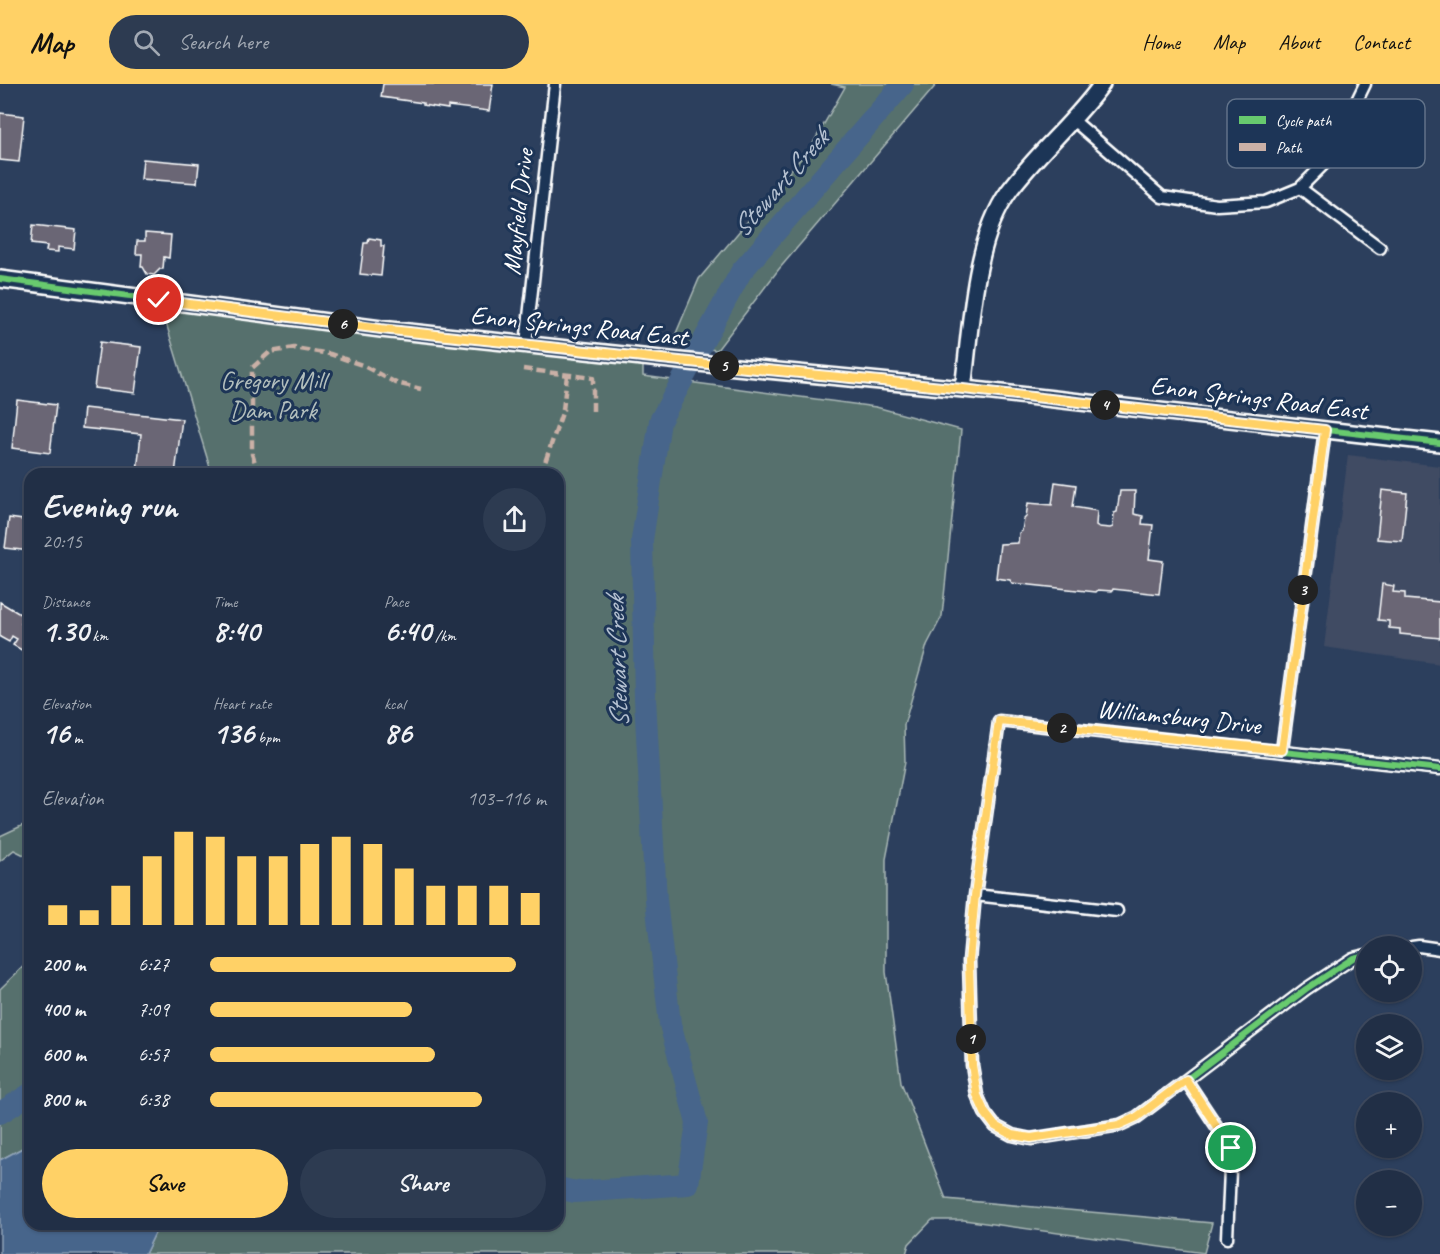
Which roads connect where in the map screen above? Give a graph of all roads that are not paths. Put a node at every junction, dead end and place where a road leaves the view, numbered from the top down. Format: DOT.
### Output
graph roads {
  1 [pos="555,84"];
  2 [pos="1102,84"];
  3 [pos="1365,84"];
  4 [pos="1358,99"];
  5 [pos="1072,119"];
  6 [pos="1320,168"];
  7 [pos="1300,188"];
  8 [pos="1380,248"];
  9 [pos="0,279"];
  10 [pos="526,344"];
  11 [pos="963,389"];
  12 [pos="1325,430"];
  13 [pos="1440,443"];
  14 [pos="1282,750"];
  15 [pos="1440,769"];
  16 [pos="975,895"];
  17 [pos="1118,911"];
  18 [pos="1422,946"];
  19 [pos="1440,949"];
  20 [pos="1356,958"];
  21 [pos="1186,1080"];
  22 [pos="1227,1238"];
  1 -- 10 [label="street, Mayfield Drive"];
  2 -- 5 [label="street"];
  3 -- 4 [label="street"];
  5 -- 7 [label="street"];
  5 -- 11 [label="street"];
  6 -- 7 [label="street"];
  7 -- 8 [label="street"];
  9 -- 10 [label="street, Enon Springs Road East"];
  10 -- 11 [label="street, Enon Springs Road East"];
  11 -- 12 [label="street, Enon Springs Road East"];
  12 -- 13 [label="street, Enon Springs Road East"];
  12 -- 14 [label="street"];
  14 -- 15 [label="street, Williamsburg Drive"];
  14 -- 16 [label="street, Williamsburg Drive"];
  16 -- 17 [label="street"];
  16 -- 21 [label="street, Williamsburg Drive"];
  18 -- 19 [label="street"];
  20 -- 21 [label="street, Williamsburg Drive"];
  21 -- 22 [label="street"];
}
